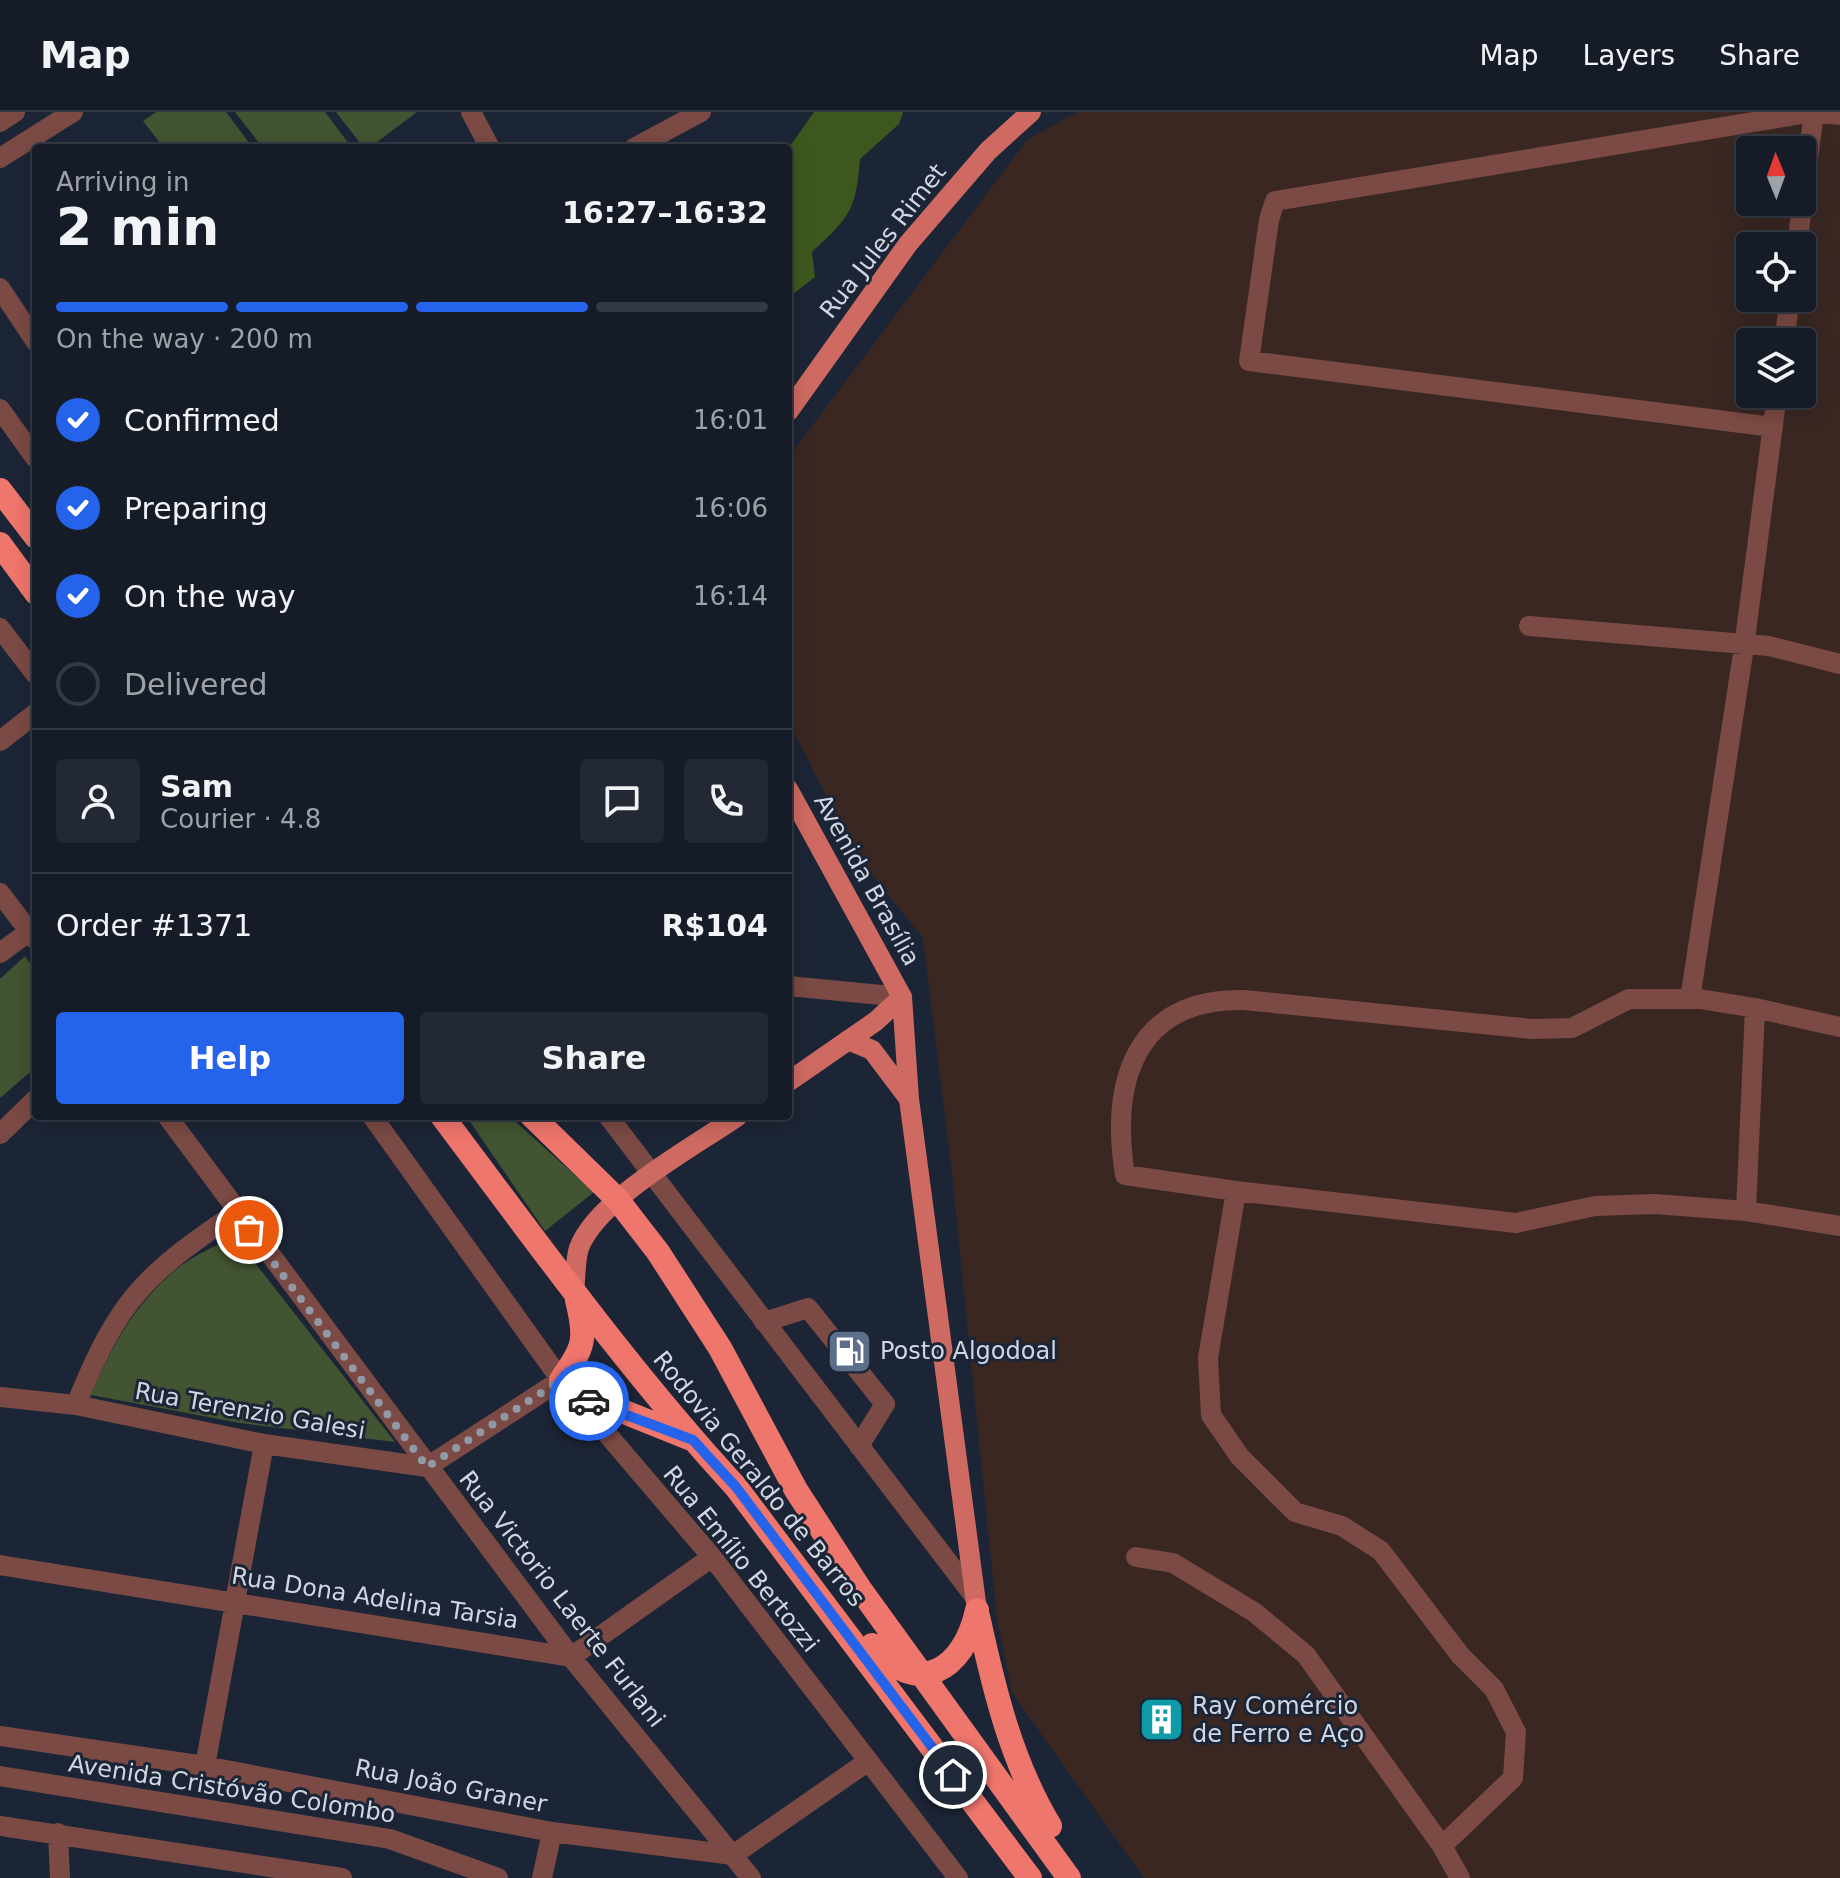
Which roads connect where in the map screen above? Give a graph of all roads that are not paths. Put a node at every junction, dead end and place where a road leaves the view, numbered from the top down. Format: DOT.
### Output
graph roads {
  1 [pos="15,112"];
  2 [pos="73,112"];
  3 [pos="471,112"];
  4 [pos="701,112"];
  5 [pos="1031,112"];
  6 [pos="1814,112"];
  7 [pos="1840,115"];
  8 [pos="0,122"];
  9 [pos="656,143"];
  10 [pos="488,144"];
  11 [pos="0,158"];
  12 [pos="1799,232"];
  13 [pos="0,288"];
  14 [pos="32,336"];
  15 [pos="792,406"];
  16 [pos="1775,408"];
  17 [pos="0,409"];
  18 [pos="1773,427"];
  19 [pos="32,453"];
  20 [pos="0,490"];
  21 [pos="32,532"];
  22 [pos="0,544"];
  23 [pos="32,588"];
  24 [pos="1529,626"];
  25 [pos="0,628"];
  26 [pos="1744,647"];
  27 [pos="1840,664"];
  28 [pos="32,670"];
  29 [pos="32,716"];
  30 [pos="0,741"];
  31 [pos="792,796"];
  32 [pos="0,893"];
  33 [pos="32,935"];
  34 [pos="32,937"];
  35 [pos="0,953"];
  36 [pos="792,986"];
  37 [pos="902,997"];
  38 [pos="1690,999"];
  39 [pos="1755,1008"];
  40 [pos="1840,1027"];
  41 [pos="848,1040"];
  42 [pos="792,1079"];
  43 [pos="909,1099"];
  44 [pos="32,1103"];
  45 [pos="170,1120"];
  46 [pos="375,1120"];
  47 [pos="445,1120"];
  48 [pos="536,1120"];
  49 [pos="611,1120"];
  50 [pos="732,1120"];
  51 [pos="0,1134"];
  52 [pos="651,1176"];
  53 [pos="1236,1191"];
  54 [pos="617,1199"];
  55 [pos="1746,1211"];
  56 [pos="236,1213"];
  57 [pos="1840,1226"];
  58 [pos="574,1290"];
  59 [pos="764,1322"];
  60 [pos="568,1389"];
  61 [pos="0,1397"];
  62 [pos="76,1405"];
  63 [pos="693,1440"];
  64 [pos="264,1444"];
  65 [pos="859,1446"];
  66 [pos="427,1467"];
  67 [pos="736,1487"];
  68 [pos="712,1557"];
  69 [pos="1136,1557"];
  70 [pos="0,1565"];
  71 [pos="235,1601"];
  72 [pos="976,1603"];
  73 [pos="571,1657"];
  74 [pos="924,1674"];
  75 [pos="0,1736"];
  76 [pos="867,1762"];
  77 [pos="205,1766"];
  78 [pos="0,1776"];
  79 [pos="0,1826"];
  80 [pos="552,1832"];
  81 [pos="58,1833"];
  82 [pos="1442,1846"];
  83 [pos="1008,1847"];
  84 [pos="733,1855"];
  85 [pos="318,1875"];
  86 [pos="60,1878"];
  87 [pos="342,1878"];
  88 [pos="498,1878"];
  89 [pos="542,1878"];
  90 [pos="751,1878"];
  91 [pos="958,1878"];
  92 [pos="1010,1878"];
  93 [pos="1030,1878"];
  94 [pos="1069,1878"];
  95 [pos="1081,1878"];
  96 [pos="1460,1878"];
  1 -- 8 [label="street"];
  2 -- 11 [label="street"];
  3 -- 10 [label="street"];
  4 -- 9 [label="street"];
  5 -- 15 [label="main road, Rua Jules Rimet"];
  6 -- 7 [label="street"];
  6 -- 12 [label="street"];
  6 -- 18 [label="street"];
  13 -- 14 [label="street"];
  16 -- 18 [label="street"];
  17 -- 19 [label="street"];
  18 -- 26 [label="street"];
  20 -- 21 [label="highway"];
  22 -- 23 [label="highway"];
  24 -- 26 [label="street"];
  25 -- 28 [label="street"];
  26 -- 27 [label="street"];
  26 -- 38 [label="street"];
  29 -- 30 [label="street"];
  31 -- 37 [label="main road, Avenida Brasília"];
  32 -- 33 [label="street"];
  34 -- 35 [label="street"];
  36 -- 37 [label="street"];
  37 -- 41 [label="main road, Avenida Brasília"];
  37 -- 43 [label="main road"];
  38 -- 39 [label="street"];
  38 -- 53 [label="street"];
  39 -- 40 [label="street"];
  39 -- 55 [label="street"];
  41 -- 42 [label="main road, Avenida Brasília"];
  41 -- 43 [label="main road"];
  43 -- 72 [label="main road"];
  44 -- 51 [label="street"];
  45 -- 56 [label="street, Rua Victorio Laerte Furlani"];
  46 -- 60 [label="street, Rua Emílio Bertozzi"];
  47 -- 58 [label="highway, Rodovia Geraldo de Barros"];
  48 -- 54 [label="highway, Rodovia Geraldo de Barros"];
  49 -- 52 [label="street"];
  50 -- 52 [label="main road"];
  52 -- 54 [label="main road"];
  52 -- 59 [label="street"];
  53 -- 55 [label="street"];
  53 -- 82 [label="street"];
  54 -- 58 [label="main road"];
  54 -- 74 [label="highway, Rodovia Geraldo de Barros"];
  55 -- 57 [label="street"];
  56 -- 62 [label="street"];
  56 -- 66 [label="street, Rua Victorio Laerte Furlani"];
  58 -- 60 [label="highway"];
  58 -- 63 [label="highway, Rodovia Geraldo de Barros"];
  59 -- 65 [label="street"];
  59 -- 65 [label="street"];
  60 -- 63 [label="highway"];
  60 -- 66 [label="street"];
  60 -- 68 [label="street, Rua Emílio Bertozzi"];
  61 -- 62 [label="street, Rua Terenzio Galesi"];
  62 -- 64 [label="street, Rua Terenzio Galesi"];
  63 -- 67 [label="highway, Rodovia Geraldo de Barros"];
  64 -- 66 [label="street, Rua Terenzio Galesi"];
  64 -- 71 [label="street"];
  65 -- 72 [label="street"];
  66 -- 73 [label="street, Rua Victorio Laerte Furlani"];
  67 -- 74 [label="highway"];
  67 -- 83 [label="highway, Rodovia Geraldo de Barros"];
  68 -- 73 [label="street"];
  68 -- 76 [label="street, Rua Emílio Bertozzi"];
  69 -- 82 [label="street"];
  70 -- 71 [label="street, Rua Dona Adelina Tarsia"];
  71 -- 73 [label="street, Rua Dona Adelina Tarsia"];
  71 -- 77 [label="street"];
  72 -- 74 [label="highway"];
  72 -- 95 [label="highway"];
  73 -- 84 [label="street, Rua Victorio Laerte Furlani"];
  74 -- 94 [label="highway, Rodovia Geraldo de Barros"];
  75 -- 77 [label="street, Rua João Graner"];
  76 -- 84 [label="street"];
  76 -- 91 [label="street, Rua Emílio Bertozzi"];
  77 -- 80 [label="street, Rua João Graner"];
  78 -- 88 [label="street, Avenida Cristóvão Colombo"];
  79 -- 81 [label="street"];
  80 -- 84 [label="street, Rua João Graner"];
  80 -- 89 [label="street"];
  81 -- 85 [label="street"];
  81 -- 86 [label="street"];
  82 -- 96 [label="street"];
  83 -- 92 [label="highway"];
  83 -- 93 [label="highway, Rodovia Geraldo de Barros"];
  84 -- 90 [label="street, Rua Victorio Laerte Furlani"];
  85 -- 87 [label="street"];
}
